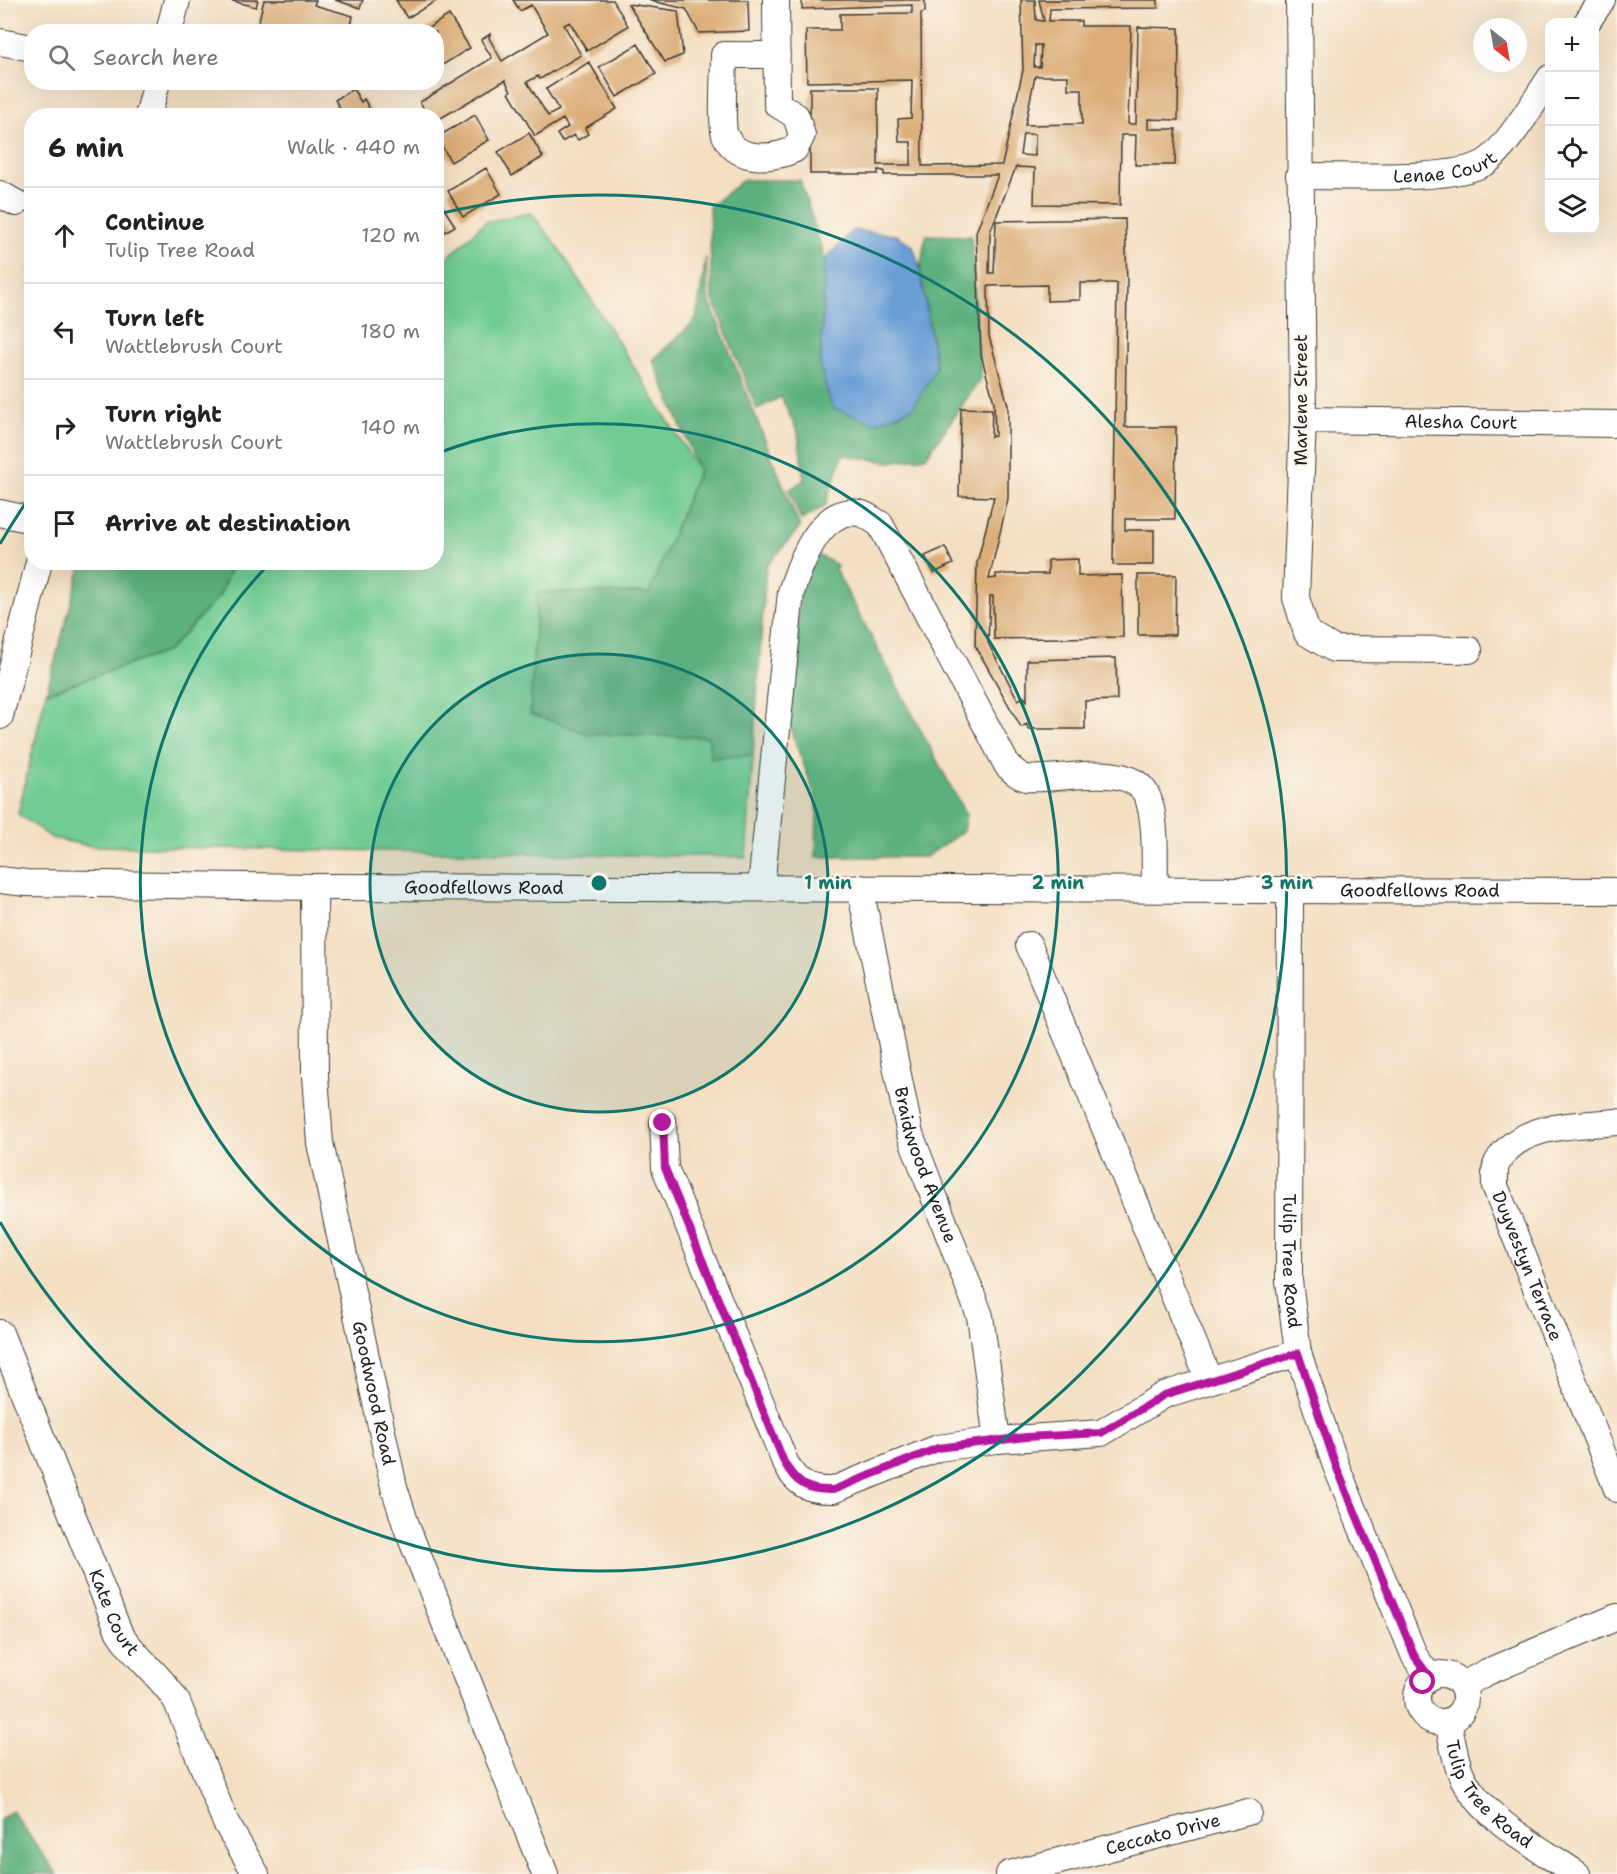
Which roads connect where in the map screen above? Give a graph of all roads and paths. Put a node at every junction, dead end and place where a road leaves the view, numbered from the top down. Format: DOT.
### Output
graph roads {
  1 [pos="177,0"];
  2 [pos="776,0"];
  3 [pos="1299,0"];
  4 [pos="1602,0"];
  5 [pos="1590,18"];
  6 [pos="171,24"];
  7 [pos="0,42"];
  8 [pos="24,46"];
  9 [pos="777,55"];
  10 [pos="1545,86"];
  11 [pos="154,90"];
  12 [pos="150,108"];
  13 [pos="1299,176"];
  14 [pos="1303,420"];
  15 [pos="1617,424"];
  16 [pos="0,513"];
  17 [pos="24,518"];
  18 [pos="37,570"];
  19 [pos="1469,651"];
  20 [pos="0,716"];
  21 [pos="0,880"];
  22 [pos="314,887"];
  23 [pos="761,887"];
  24 [pos="860,888"];
  25 [pos="1155,889"];
  26 [pos="1290,891"];
  27 [pos="1617,891"];
  28 [pos="1029,945"];
  29 [pos="1617,1122"];
  30 [pos="663,1123"];
  31 [pos="0,1334"];
  32 [pos="1298,1353"];
  33 [pos="1209,1380"];
  34 [pos="998,1440"];
  35 [pos="1617,1489"];
  36 [pos="1617,1617"];
  37 [pos="1429,1676"];
  38 [pos="1463,1685"];
  39 [pos="1448,1722"];
  40 [pos="1248,1812"];
  41 [pos="256,1874"];
  42 [pos="545,1874"];
  43 [pos="1009,1874"];
  44 [pos="1577,1874"];
  1 -- 6 [label="street"];
  2 -- 9 [label="street"];
  3 -- 13 [label="street, Marlene Street"];
  4 -- 5 [label="street"];
  7 -- 8 [label="street"];
  10 -- 13 [label="street, Lenae Court"];
  11 -- 12 [label="street"];
  13 -- 14 [label="street, Marlene Street"];
  14 -- 15 [label="street, Alesha Court"];
  14 -- 19 [label="street, Marlene Street"];
  16 -- 17 [label="street"];
  18 -- 20 [label="street"];
  21 -- 22 [label="street, Goodfellows Road"];
  22 -- 23 [label="street, Goodfellows Road"];
  22 -- 42 [label="street, Goodwood Road"];
  23 -- 24 [label="street, Goodfellows Road"];
  23 -- 25 [label="street"];
  24 -- 25 [label="street, Goodfellows Road"];
  24 -- 34 [label="street, Braidwood Avenue"];
  25 -- 26 [label="street, Goodfellows Road"];
  26 -- 27 [label="street, Goodfellows Road"];
  26 -- 32 [label="street, Tulip Tree Road"];
  28 -- 33 [label="street"];
  29 -- 35 [label="street, Duyvestyn Terrace"];
  30 -- 34 [label="street"];
  31 -- 41 [label="street, Kate Court"];
  32 -- 33 [label="street"];
  32 -- 37 [label="street, Tulip Tree Road"];
  33 -- 34 [label="street"];
  36 -- 38 [label="street"];
  37 -- 38 [label="street"];
  37 -- 39 [label="street"];
  38 -- 39 [label="street"];
  39 -- 44 [label="street, Tulip Tree Road"];
  40 -- 43 [label="street, Ceccato Drive"];
}
